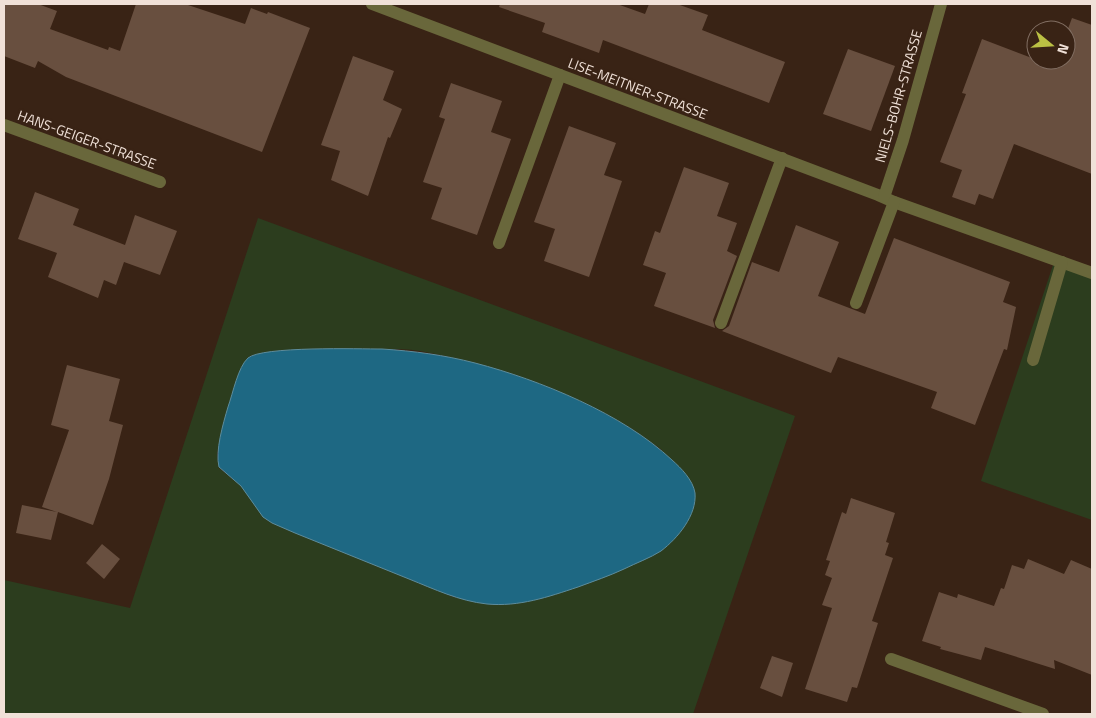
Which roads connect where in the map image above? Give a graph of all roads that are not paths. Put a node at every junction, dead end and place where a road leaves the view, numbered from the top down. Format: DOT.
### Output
graph roads {
  1 [pos="372,4"];
  2 [pos="941,4"];
  3 [pos="560,75"];
  4 [pos="4,125"];
  5 [pos="782,158"];
  6 [pos="160,182"];
  7 [pos="889,199"];
  8 [pos="499,243"];
  9 [pos="1062,262"];
  10 [pos="1092,273"];
  11 [pos="856,303"];
  12 [pos="722,323"];
  13 [pos="1033,360"];
  14 [pos="891,659"];
  15 [pos="1042,714"];
  1 -- 3 [label="street, LISE-MEITNER-STRASSE"];
  2 -- 7 [label="street, NIELS-BOHR-STRASSE"];
  3 -- 5 [label="street, LISE-MEITNER-STRASSE"];
  3 -- 8 [label="street"];
  4 -- 6 [label="street, HANS-GEIGER-STRASSE"];
  5 -- 7 [label="street, LISE-MEITNER-STRASSE"];
  5 -- 12 [label="street"];
  7 -- 9 [label="street, LISE-MEITNER-STRASSE"];
  7 -- 11 [label="street"];
  9 -- 10 [label="street, LISE-MEITNER-STRASSE"];
  9 -- 13 [label="street"];
  14 -- 15 [label="street"];
}
